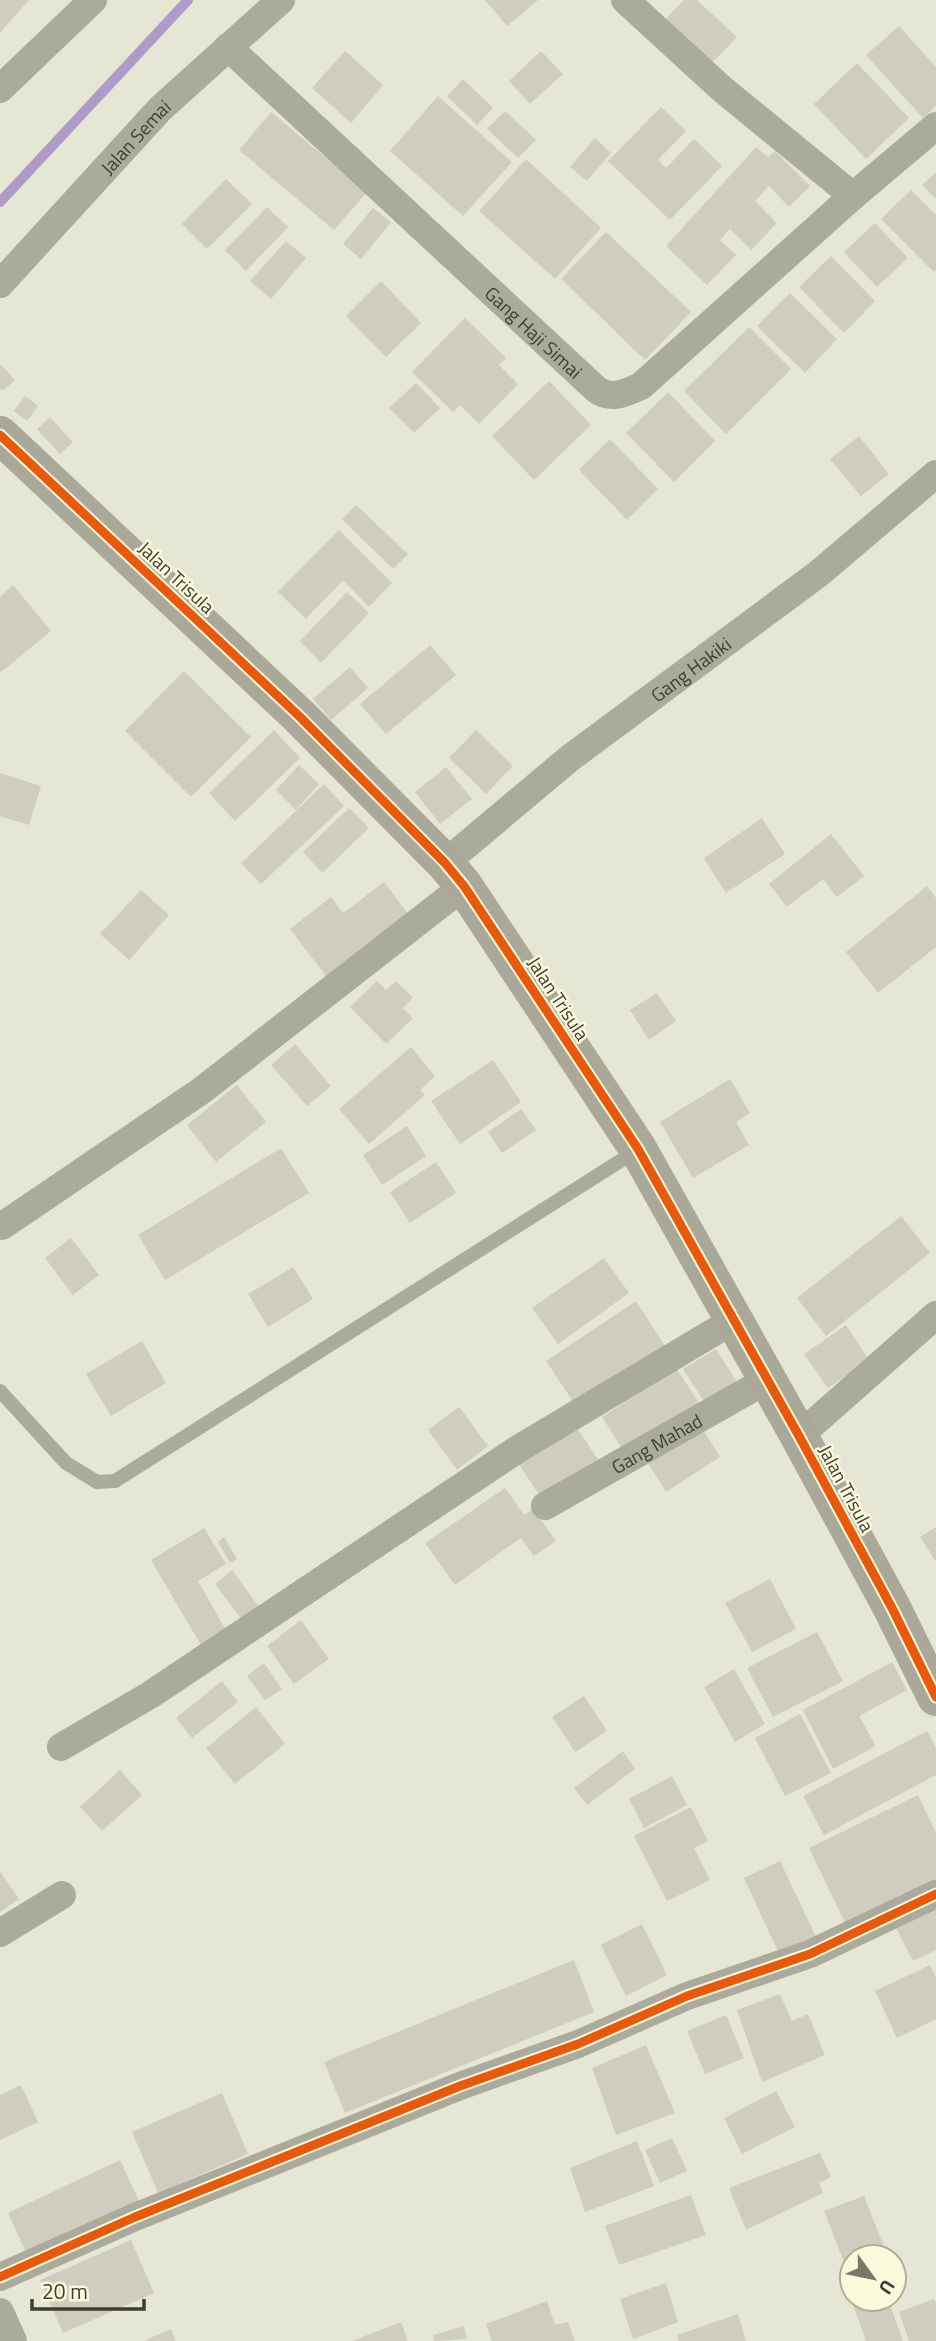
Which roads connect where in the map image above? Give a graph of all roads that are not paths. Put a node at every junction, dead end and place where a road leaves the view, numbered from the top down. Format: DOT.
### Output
graph roads {
  1 [pos="93,0"];
  2 [pos="281,0"];
  3 [pos="625,0"];
  4 [pos="228,47"];
  5 [pos="0,89"];
  6 [pos="936,125"];
  7 [pos="853,196"];
  8 [pos="0,284"];
  9 [pos="0,435"];
  10 [pos="936,474"];
  11 [pos="454,874"];
  12 [pos="638,1149"];
  13 [pos="2,1226"];
  14 [pos="936,1315"];
  15 [pos="734,1320"];
  16 [pos="767,1380"];
  17 [pos="0,1391"];
  18 [pos="799,1436"];
  19 [pos="545,1506"];
  20 [pos="936,1696"];
  21 [pos="61,1747"];
  22 [pos="936,1894"];
  23 [pos="62,1895"];
  24 [pos="0,1933"];
  25 [pos="0,2277"];
  26 [pos="0,2312"];
  27 [pos="13,2341"];
  1 -- 5 [label="street"];
  2 -- 4 [label="street, Jalan Semai"];
  3 -- 7 [label="street"];
  4 -- 7 [label="street, Gang Haji Simai"];
  4 -- 8 [label="street, Jalan Semai"];
  6 -- 7 [label="street, Gang Haji Simai"];
  9 -- 11 [label="street, Jalan Trisula"];
  10 -- 11 [label="street, Gang Hakiki"];
  11 -- 12 [label="street, Jalan Trisula"];
  11 -- 13 [label="street, Gang Hakiki"];
  12 -- 15 [label="street, Jalan Trisula"];
  12 -- 17 [label="lane"];
  14 -- 18 [label="street"];
  15 -- 16 [label="street, Jalan Trisula"];
  15 -- 21 [label="street"];
  16 -- 18 [label="street, Jalan Trisula"];
  16 -- 19 [label="street, Gang Mahad"];
  18 -- 20 [label="street, Jalan Trisula"];
  22 -- 25 [label="street"];
  23 -- 24 [label="street"];
  26 -- 27 [label="street"];
}
